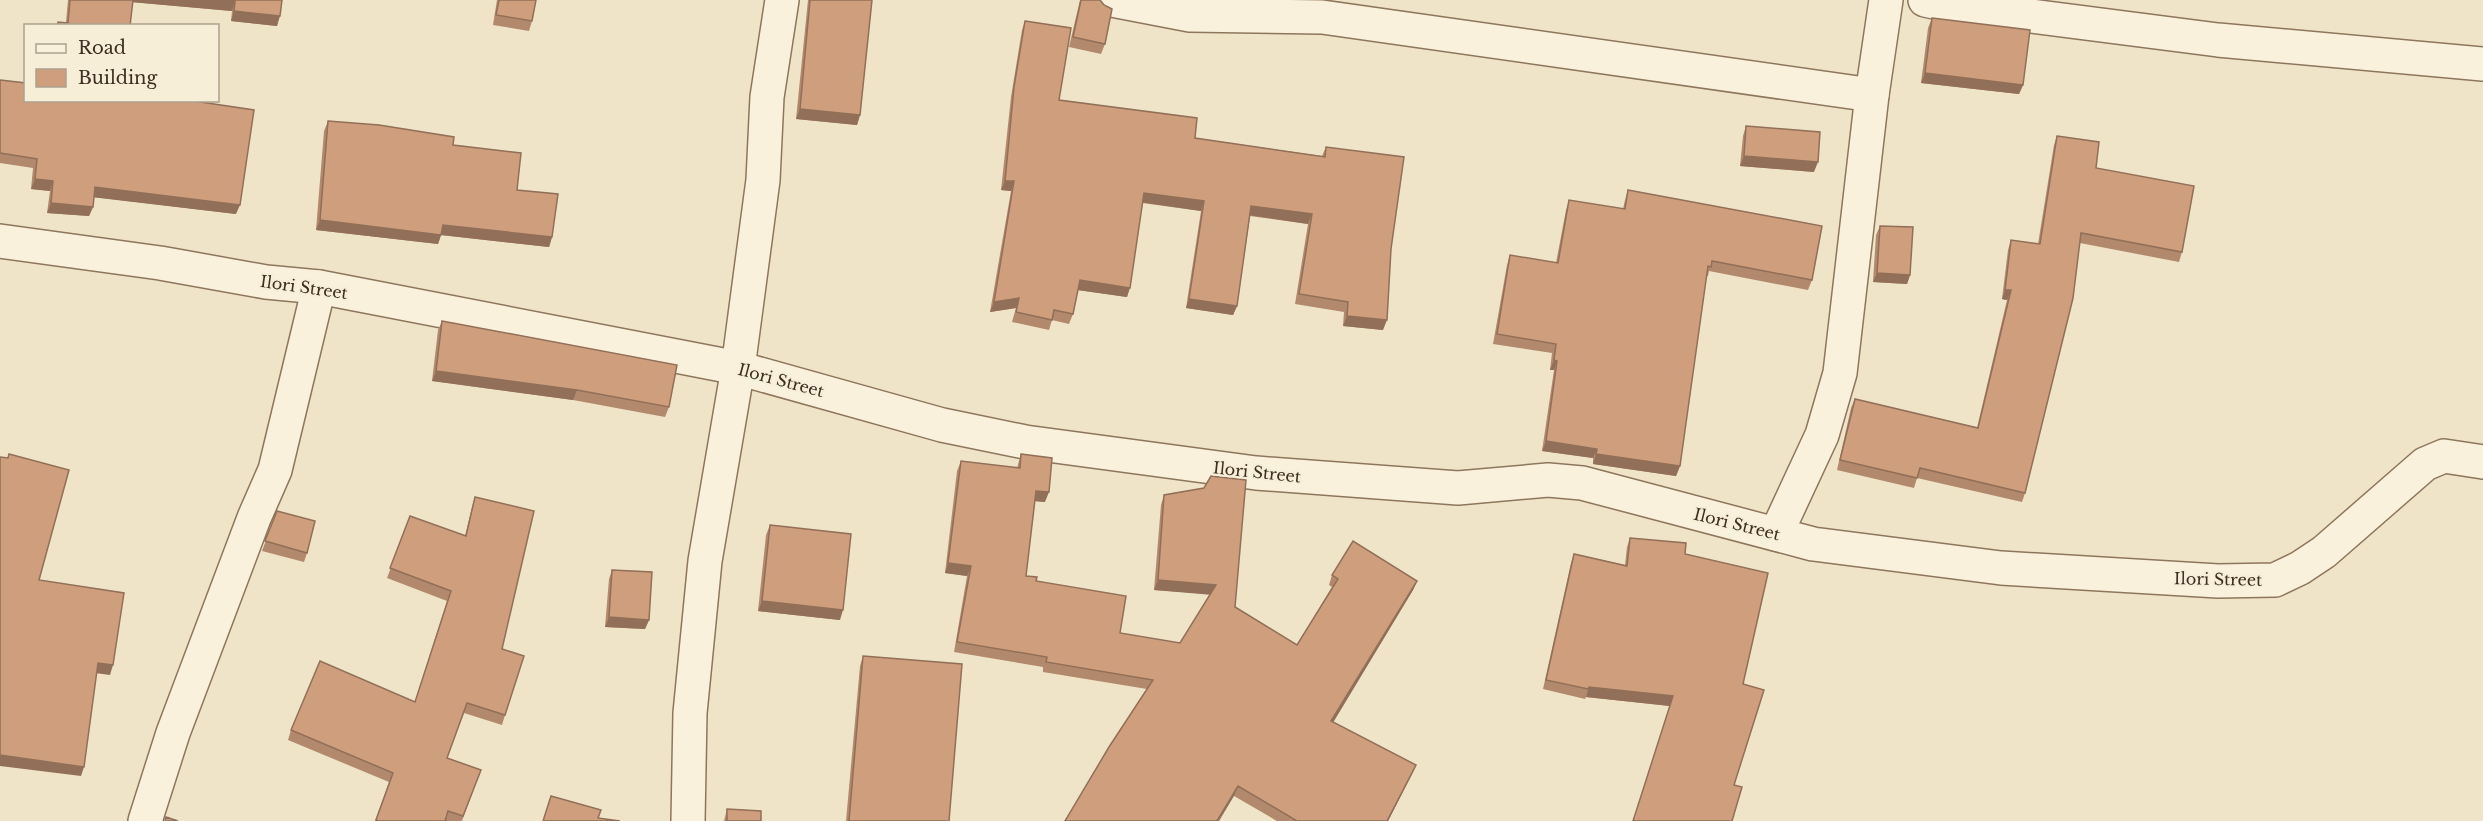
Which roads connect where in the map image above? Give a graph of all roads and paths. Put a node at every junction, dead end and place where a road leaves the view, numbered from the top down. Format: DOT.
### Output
graph roads {
  1 [pos="782,0"];
  2 [pos="1112,0"];
  3 [pos="1886,0"];
  4 [pos="1925,0"];
  5 [pos="2483,64"];
  6 [pos="1872,95"];
  7 [pos="0,241"];
  8 [pos="318,287"];
  9 [pos="738,368"];
  10 [pos="2483,462"];
  11 [pos="1776,534"];
  12 [pos="146,821"];
  13 [pos="688,821"];
  1 -- 9 [label="street"];
  2 -- 6 [label="street"];
  3 -- 6 [label="street"];
  4 -- 5 [label="street"];
  6 -- 11 [label="street"];
  7 -- 8 [label="street, Ilori Street"];
  8 -- 9 [label="street, Ilori Street"];
  8 -- 12 [label="street"];
  9 -- 11 [label="street, Ilori Street"];
  9 -- 13 [label="street"];
  10 -- 11 [label="street, Ilori Street"];
}
